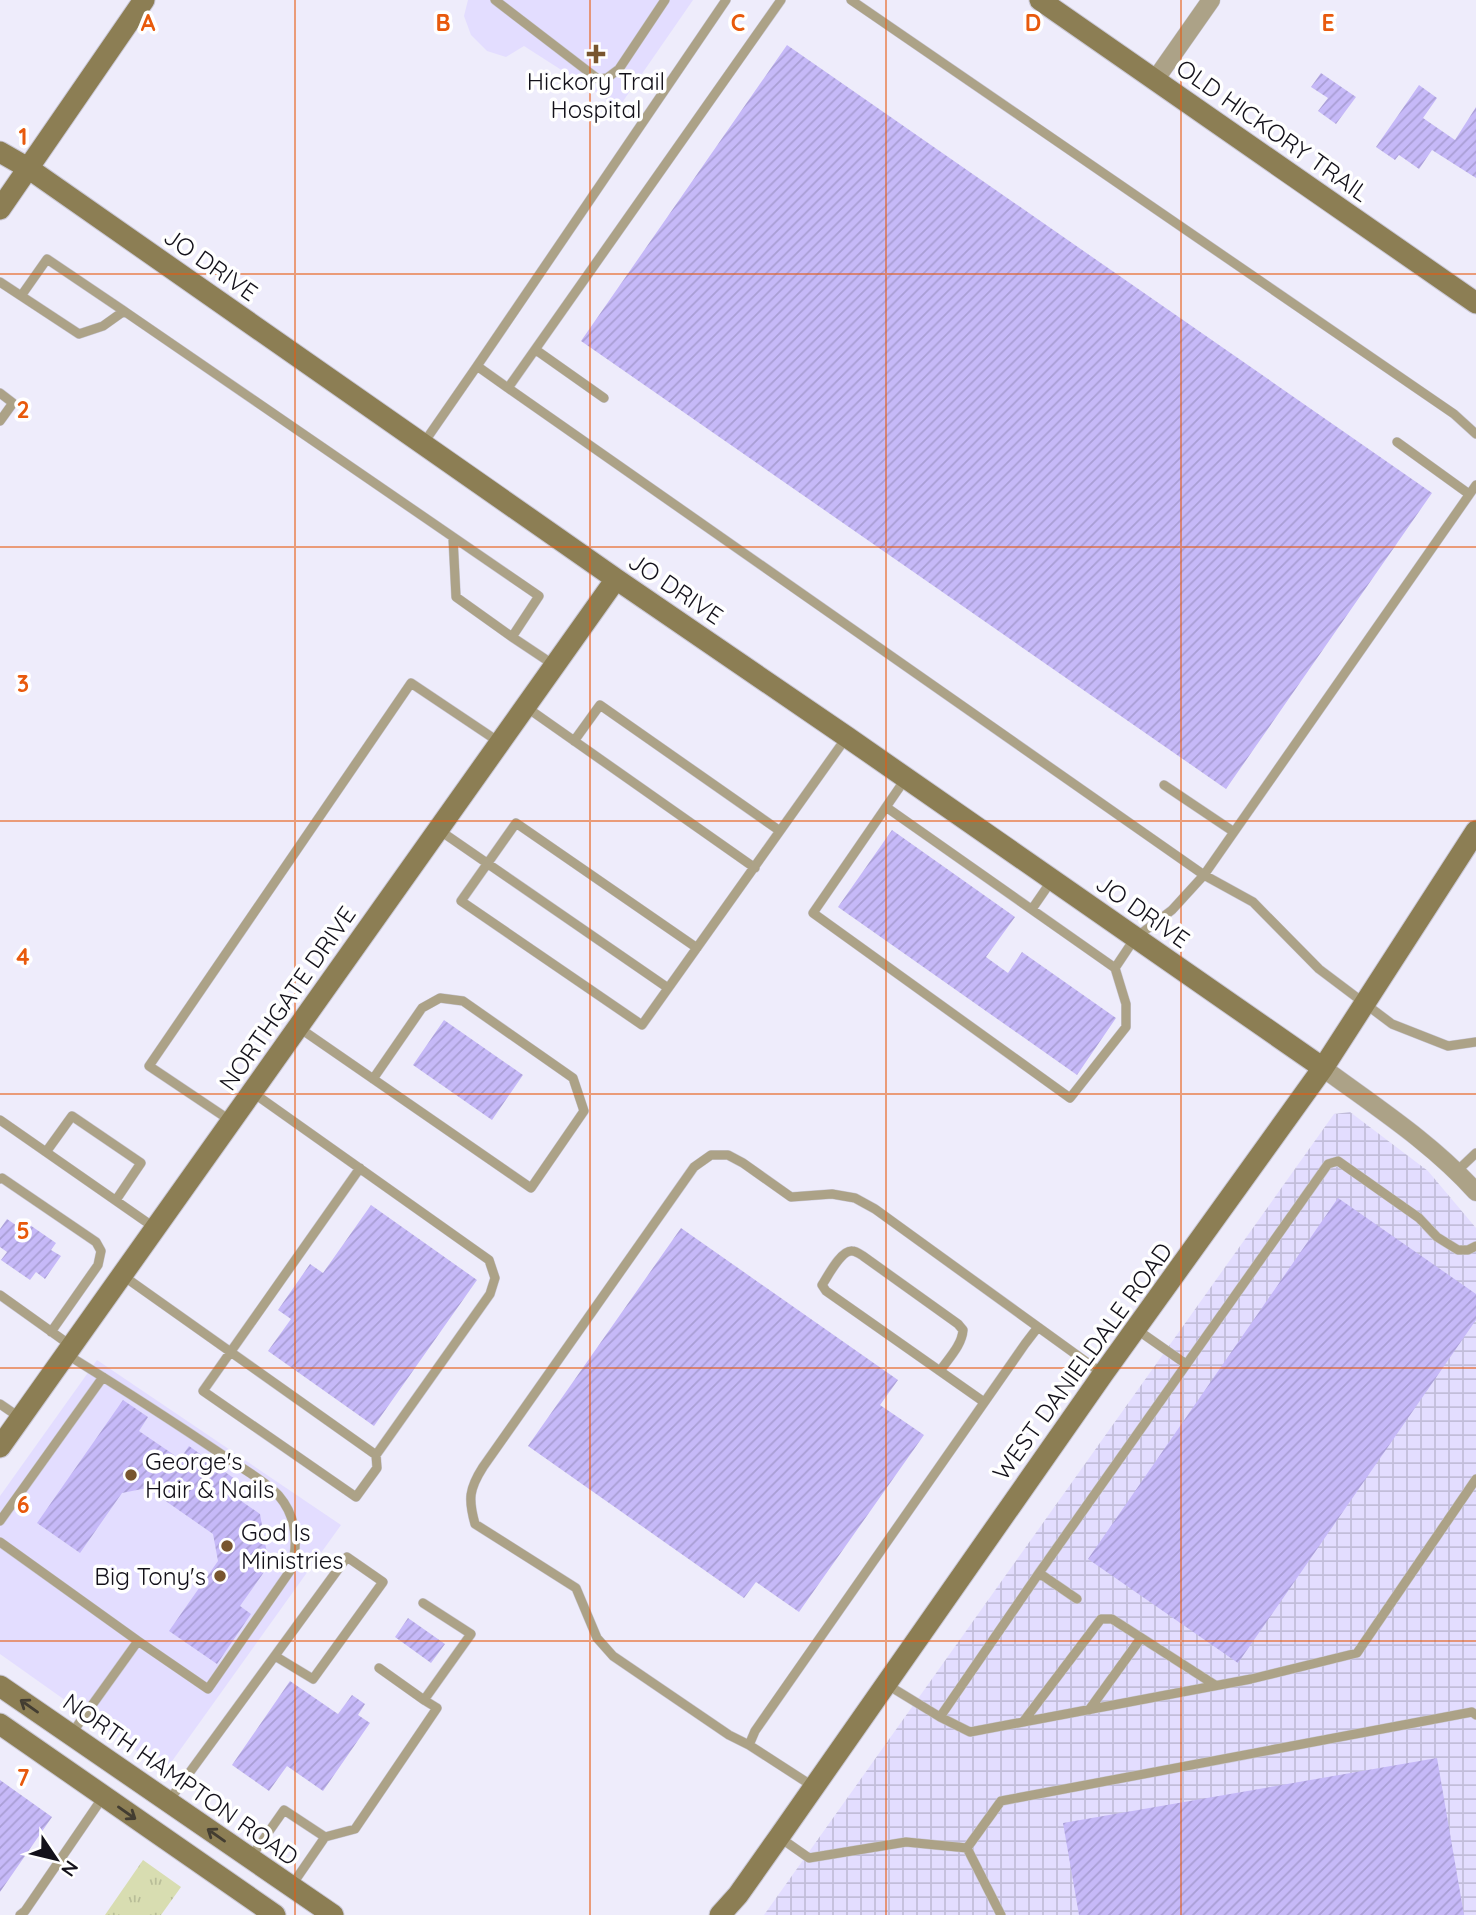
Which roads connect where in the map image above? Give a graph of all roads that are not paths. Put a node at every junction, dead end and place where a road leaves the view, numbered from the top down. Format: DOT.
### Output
graph roads {
  1 [pos="144,0"];
  2 [pos="495,0"];
  3 [pos="665,0"];
  4 [pos="726,0"];
  5 [pos="781,0"];
  6 [pos="851,0"];
  7 [pos="1040,0"];
  8 [pos="1211,0"];
  9 [pos="1155,80"];
  10 [pos="0,152"];
  11 [pos="28,168"];
  12 [pos="0,209"];
  13 [pos="0,282"];
  14 [pos="21,296"];
  15 [pos="1476,303"];
  16 [pos="124,311"];
  17 [pos="536,349"];
  18 [pos="477,366"];
  19 [pos="508,388"];
  20 [pos="0,393"];
  21 [pos="604,398"];
  22 [pos="0,421"];
  23 [pos="1476,434"];
  24 [pos="1397,442"];
  25 [pos="423,444"];
  26 [pos="1476,485"];
  27 [pos="1469,494"];
  28 [pos="453,538"];
  29 [pos="617,579"];
  30 [pos="512,637"];
  31 [pos="555,666"];
  32 [pos="526,707"];
  33 [pos="847,737"];
  34 [pos="574,741"];
  35 [pos="500,743"];
  36 [pos="906,778"];
  37 [pos="1164,785"];
  38 [pos="886,807"];
  39 [pos="439,830"];
  40 [pos="780,831"];
  41 [pos="1476,831"];
  42 [pos="1234,832"];
  43 [pos="487,864"];
  44 [pos="755,868"];
  45 [pos="1204,875"];
  46 [pos="1052,880"];
  47 [pos="1032,909"];
  48 [pos="1135,938"];
  49 [pos="697,948"];
  50 [pos="1115,968"];
  51 [pos="668,988"];
  52 [pos="1365,1002"];
  53 [pos="298,1027"];
  54 [pos="1476,1042"];
  55 [pos="1322,1068"];
  56 [pos="373,1079"];
  57 [pos="252,1092"];
  58 [pos="0,1120"];
  59 [pos="232,1122"];
  60 [pos="46,1152"];
  61 [pos="1476,1153"];
  62 [pos="360,1168"];
  63 [pos="1457,1171"];
  64 [pos="0,1179"];
  65 [pos="1476,1192"];
  66 [pos="116,1200"];
  67 [pos="155,1228"];
  68 [pos="1476,1246"];
  69 [pos="122,1275"];
  70 [pos="0,1295"];
  71 [pos="1038,1328"];
  72 [pos="1135,1329"];
  73 [pos="51,1332"];
  74 [pos="69,1350"];
  75 [pos="231,1353"];
  76 [pos="1186,1364"];
  77 [pos="940,1371"];
  78 [pos="1103,1374"];
  79 [pos="103,1377"];
  80 [pos="984,1402"];
  81 [pos="0,1404"];
  82 [pos="21,1418"];
  83 [pos="0,1447"];
  84 [pos="376,1455"];
  85 [pos="1476,1479"];
  86 [pos="0,1521"];
  87 [pos="0,1542"];
  88 [pos="1039,1573"];
  89 [pos="1077,1599"];
  90 [pos="423,1603"];
  91 [pos="1141,1638"];
  92 [pos="138,1641"];
  93 [pos="275,1656"];
  94 [pos="379,1668"];
  95 [pos="886,1684"];
  96 [pos="1215,1685"];
  97 [pos="0,1686"];
  98 [pos="424,1700"];
  99 [pos="1089,1710"];
  100 [pos="1476,1715"];
  101 [pos="940,1717"];
  102 [pos="1023,1722"];
  103 [pos="0,1724"];
  104 [pos="71,1735"];
  105 [pos="749,1745"];
  106 [pos="51,1760"];
  107 [pos="814,1787"];
  108 [pos="104,1796"];
  109 [pos="168,1802"];
  110 [pos="325,1837"];
  111 [pos="779,1837"];
  112 [pos="967,1848"];
  113 [pos="250,1858"];
  114 [pos="286,1882"];
  115 [pos="267,1910"];
  116 [pos="20,1915"];
  117 [pos="333,1915"];
  118 [pos="720,1915"];
  119 [pos="1001,1915"];
  1 -- 11 [label="street"];
  2 -- 3 [label="lane"];
  4 -- 18 [label="lane"];
  5 -- 17 [label="lane"];
  6 -- 23 [label="lane"];
  7 -- 9 [label="street, OLD HICKORY TRAIL"];
  8 -- 9 [label="street"];
  9 -- 15 [label="street, OLD HICKORY TRAIL"];
  10 -- 11 [label="street, JO DRIVE"];
  11 -- 12 [label="street"];
  11 -- 25 [label="street, JO DRIVE"];
  13 -- 14 [label="lane"];
  14 -- 16 [label="lane"];
  14 -- 16 [label="lane"];
  16 -- 28 [label="lane"];
  17 -- 19 [label="lane"];
  17 -- 21 [label="lane"];
  18 -- 19 [label="lane"];
  18 -- 25 [label="lane"];
  19 -- 45 [label="lane"];
  20 -- 22 [label="lane"];
  24 -- 27 [label="lane"];
  25 -- 29 [label="street, JO DRIVE"];
  26 -- 27 [label="lane"];
  27 -- 42 [label="lane"];
  28 -- 30 [label="lane"];
  28 -- 30 [label="lane"];
  29 -- 31 [label="street, NORTHGATE DRIVE"];
  29 -- 33 [label="street, JO DRIVE"];
  30 -- 31 [label="lane"];
  31 -- 32 [label="street, NORTHGATE DRIVE"];
  32 -- 34 [label="lane"];
  32 -- 35 [label="street, NORTHGATE DRIVE"];
  33 -- 36 [label="street, JO DRIVE"];
  33 -- 40 [label="lane"];
  34 -- 40 [label="lane"];
  34 -- 44 [label="lane"];
  35 -- 39 [label="street, NORTHGATE DRIVE"];
  35 -- 59 [label="lane"];
  36 -- 38 [label="lane"];
  36 -- 46 [label="street, JO DRIVE"];
  37 -- 42 [label="lane"];
  38 -- 47 [label="lane"];
  38 -- 50 [label="lane"];
  39 -- 43 [label="lane"];
  39 -- 53 [label="street, NORTHGATE DRIVE"];
  40 -- 44 [label="lane"];
  41 -- 52 [label="street, WEST DANIELDALE ROAD"];
  42 -- 45 [label="lane"];
  43 -- 49 [label="lane"];
  43 -- 51 [label="lane"];
  43 -- 51 [label="lane"];
  44 -- 49 [label="lane"];
  45 -- 48 [label="lane"];
  45 -- 52 [label="lane"];
  46 -- 47 [label="lane"];
  46 -- 48 [label="street, JO DRIVE"];
  47 -- 50 [label="lane"];
  48 -- 50 [label="lane"];
  48 -- 55 [label="street, JO DRIVE"];
  49 -- 51 [label="lane"];
  52 -- 54 [label="lane"];
  52 -- 55 [label="street, WEST DANIELDALE ROAD"];
  53 -- 56 [label="lane"];
  53 -- 57 [label="street, NORTHGATE DRIVE"];
  55 -- 63 [label="street"];
  55 -- 72 [label="street, WEST DANIELDALE ROAD"];
  56 -- 56 [label="lane"];
  57 -- 59 [label="street, NORTHGATE DRIVE"];
  57 -- 62 [label="lane"];
  58 -- 60 [label="lane"];
  59 -- 67 [label="street, NORTHGATE DRIVE"];
  60 -- 66 [label="lane"];
  60 -- 66 [label="lane"];
  61 -- 63 [label="lane"];
  62 -- 75 [label="lane"];
  62 -- 84 [label="lane"];
  63 -- 65 [label="street"];
  64 -- 73 [label="lane"];
  66 -- 67 [label="lane"];
  67 -- 69 [label="street, NORTHGATE DRIVE"];
  68 -- 76 [label="lane"];
  69 -- 74 [label="street, NORTHGATE DRIVE"];
  69 -- 75 [label="lane"];
  70 -- 73 [label="lane"];
  71 -- 78 [label="lane"];
  71 -- 80 [label="lane"];
  71 -- 105 [label="lane"];
  72 -- 76 [label="lane"];
  72 -- 78 [label="street, WEST DANIELDALE ROAD"];
  73 -- 74 [label="lane"];
  74 -- 79 [label="lane"];
  74 -- 82 [label="street, NORTHGATE DRIVE"];
  75 -- 84 [label="lane"];
  75 -- 84 [label="lane"];
  76 -- 88 [label="lane"];
  77 -- 77 [label="lane"];
  77 -- 80 [label="lane"];
  78 -- 95 [label="street, WEST DANIELDALE ROAD"];
  79 -- 86 [label="lane"];
  79 -- 92 [label="lane"];
  80 -- 105 [label="lane"];
  81 -- 82 [label="lane"];
  82 -- 83 [label="street, NORTHGATE DRIVE"];
  85 -- 96 [label="lane"];
  87 -- 92 [label="lane"];
  88 -- 89 [label="lane"];
  88 -- 101 [label="lane"];
  90 -- 98 [label="lane"];
  91 -- 96 [label="lane"];
  91 -- 99 [label="lane"];
  91 -- 102 [label="lane"];
  92 -- 104 [label="lane"];
  93 -- 93 [label="lane"];
  93 -- 109 [label="lane"];
  94 -- 98 [label="lane"];
  95 -- 101 [label="lane"];
  95 -- 107 [label="street, WEST DANIELDALE ROAD"];
  96 -- 99 [label="lane"];
  104 -- 97 [label="street, NORTH HAMPTON ROAD, one-way"];
  98 -- 110 [label="lane"];
  99 -- 102 [label="lane"];
  100 -- 112 [label="lane"];
  101 -- 102 [label="lane"];
  103 -- 106 [label="street"];
  104 -- 106 [label="street"];
  104 -- 109 [label="street, NORTH HAMPTON ROAD"];
  105 -- 107 [label="lane"];
  106 -- 108 [label="street"];
  107 -- 111 [label="street, WEST DANIELDALE ROAD"];
  108 -- 115 [label="street, one-way"];
  108 -- 116 [label="lane"];
  113 -- 109 [label="street, NORTH HAMPTON ROAD, one-way"];
  110 -- 113 [label="lane"];
  110 -- 114 [label="lane"];
  111 -- 112 [label="lane"];
  111 -- 118 [label="street, WEST DANIELDALE ROAD"];
  112 -- 119 [label="lane"];
  113 -- 114 [label="street, NORTH HAMPTON ROAD"];
  114 -- 115 [label="street"];
  114 -- 117 [label="street, NORTH HAMPTON ROAD"];
}
